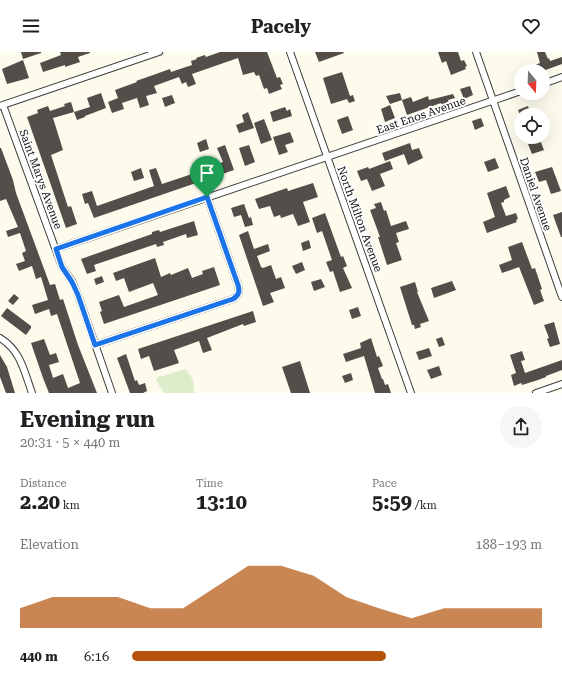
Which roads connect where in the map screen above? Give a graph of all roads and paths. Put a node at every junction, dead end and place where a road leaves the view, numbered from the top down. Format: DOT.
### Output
graph roads {
  1 [pos="159,52"];
  2 [pos="290,52"];
  3 [pos="476,52"];
  4 [pos="562,77"];
  5 [pos="550,81"];
  6 [pos="514,94"];
  7 [pos="493,101"];
  8 [pos="2,105"];
  9 [pos="328,157"];
  10 [pos="207,197"];
  11 [pos="56,249"];
  12 [pos="562,297"];
  13 [pos="0,338"];
  14 [pos="95,345"];
  15 [pos="562,384"];
  16 [pos="32,393"];
  17 [pos="112,393"];
  18 [pos="411,393"];
  19 [pos="536,393"];
  1 -- 8 [label="street"];
  2 -- 9 [label="street, North Milton Avenue"];
  3 -- 7 [label="street, Daniel Avenue"];
  4 -- 5 [label="street"];
  6 -- 7 [label="street, East Enos Avenue"];
  7 -- 9 [label="street, East Enos Avenue"];
  7 -- 12 [label="street, Daniel Avenue"];
  8 -- 11 [label="street, Saint Marys Avenue"];
  9 -- 10 [label="street, East Enos Avenue"];
  9 -- 18 [label="street, North Milton Avenue"];
  10 -- 11 [label="street, East Enos Avenue"];
  10 -- 14 [label="street"];
  11 -- 14 [label="street, Saint Marys Avenue"];
  13 -- 16 [label="street"];
  14 -- 17 [label="street, Saint Marys Avenue"];
  15 -- 19 [label="street"];
}
